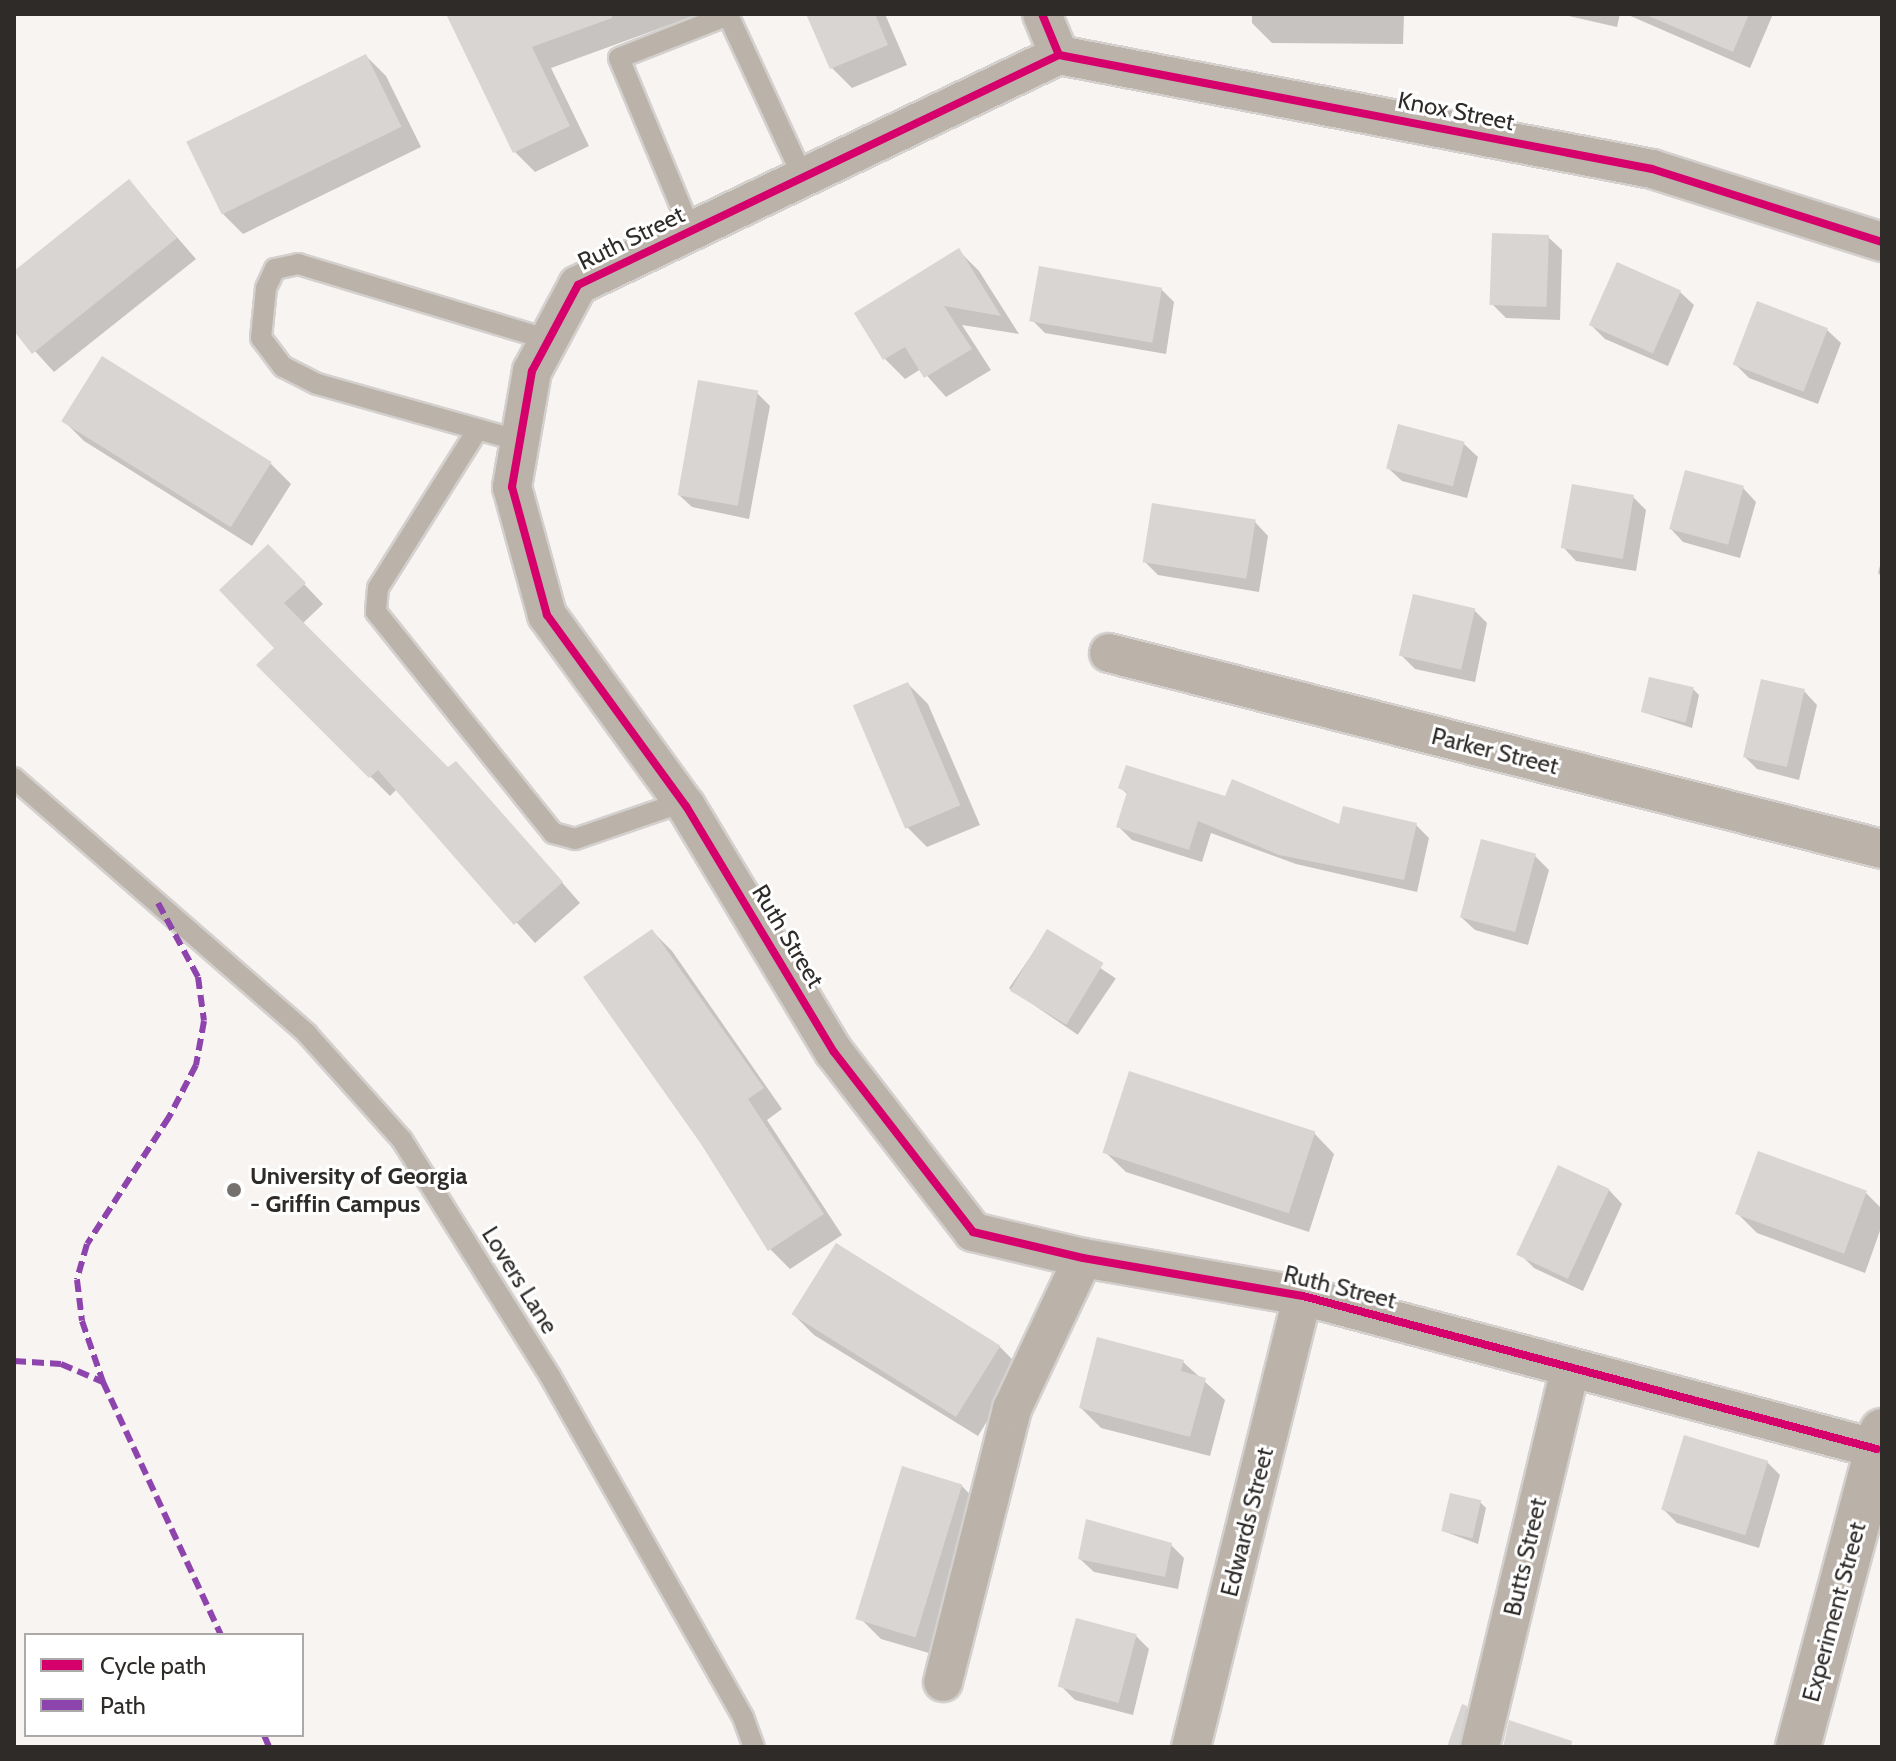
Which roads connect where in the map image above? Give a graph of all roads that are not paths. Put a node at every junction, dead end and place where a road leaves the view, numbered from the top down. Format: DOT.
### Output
graph roads {
  1 [pos="1042,14"];
  2 [pos="1059,55"];
  3 [pos="803,177"];
  4 [pos="691,231"];
  5 [pos="1882,242"];
  6 [pos="549,340"];
  7 [pos="478,429"];
  8 [pos="520,441"];
  9 [pos="1109,653"];
  10 [pos="14,778"];
  11 [pos="683,802"];
  12 [pos="1882,849"];
  13 [pos="1083,1258"];
  14 [pos="1303,1296"];
  15 [pos="1570,1368"];
  16 [pos="1880,1440"];
  17 [pos="943,1682"];
  18 [pos="754,1747"];
  19 [pos="1191,1747"];
  20 [pos="1480,1747"];
  21 [pos="1798,1747"];
  1 -- 2 [label="street"];
  2 -- 3 [label="street, Ruth Street"];
  2 -- 5 [label="street, Knox Street"];
  3 -- 4 [label="street, Ruth Street"];
  3 -- 4 [label="lane"];
  4 -- 6 [label="street, Ruth Street"];
  6 -- 7 [label="lane"];
  6 -- 8 [label="street, Ruth Street"];
  7 -- 8 [label="lane"];
  7 -- 11 [label="lane"];
  8 -- 11 [label="street, Ruth Street"];
  9 -- 12 [label="street, Parker Street"];
  10 -- 18 [label="lane, Lovers Lane"];
  11 -- 13 [label="street, Ruth Street"];
  13 -- 14 [label="street, Ruth Street"];
  13 -- 17 [label="street"];
  14 -- 15 [label="street, Ruth Street"];
  14 -- 19 [label="street, Edwards Street"];
  15 -- 16 [label="street, Ruth Street"];
  15 -- 20 [label="street, Butts Street"];
  16 -- 21 [label="main road, Experiment Street"];
}
